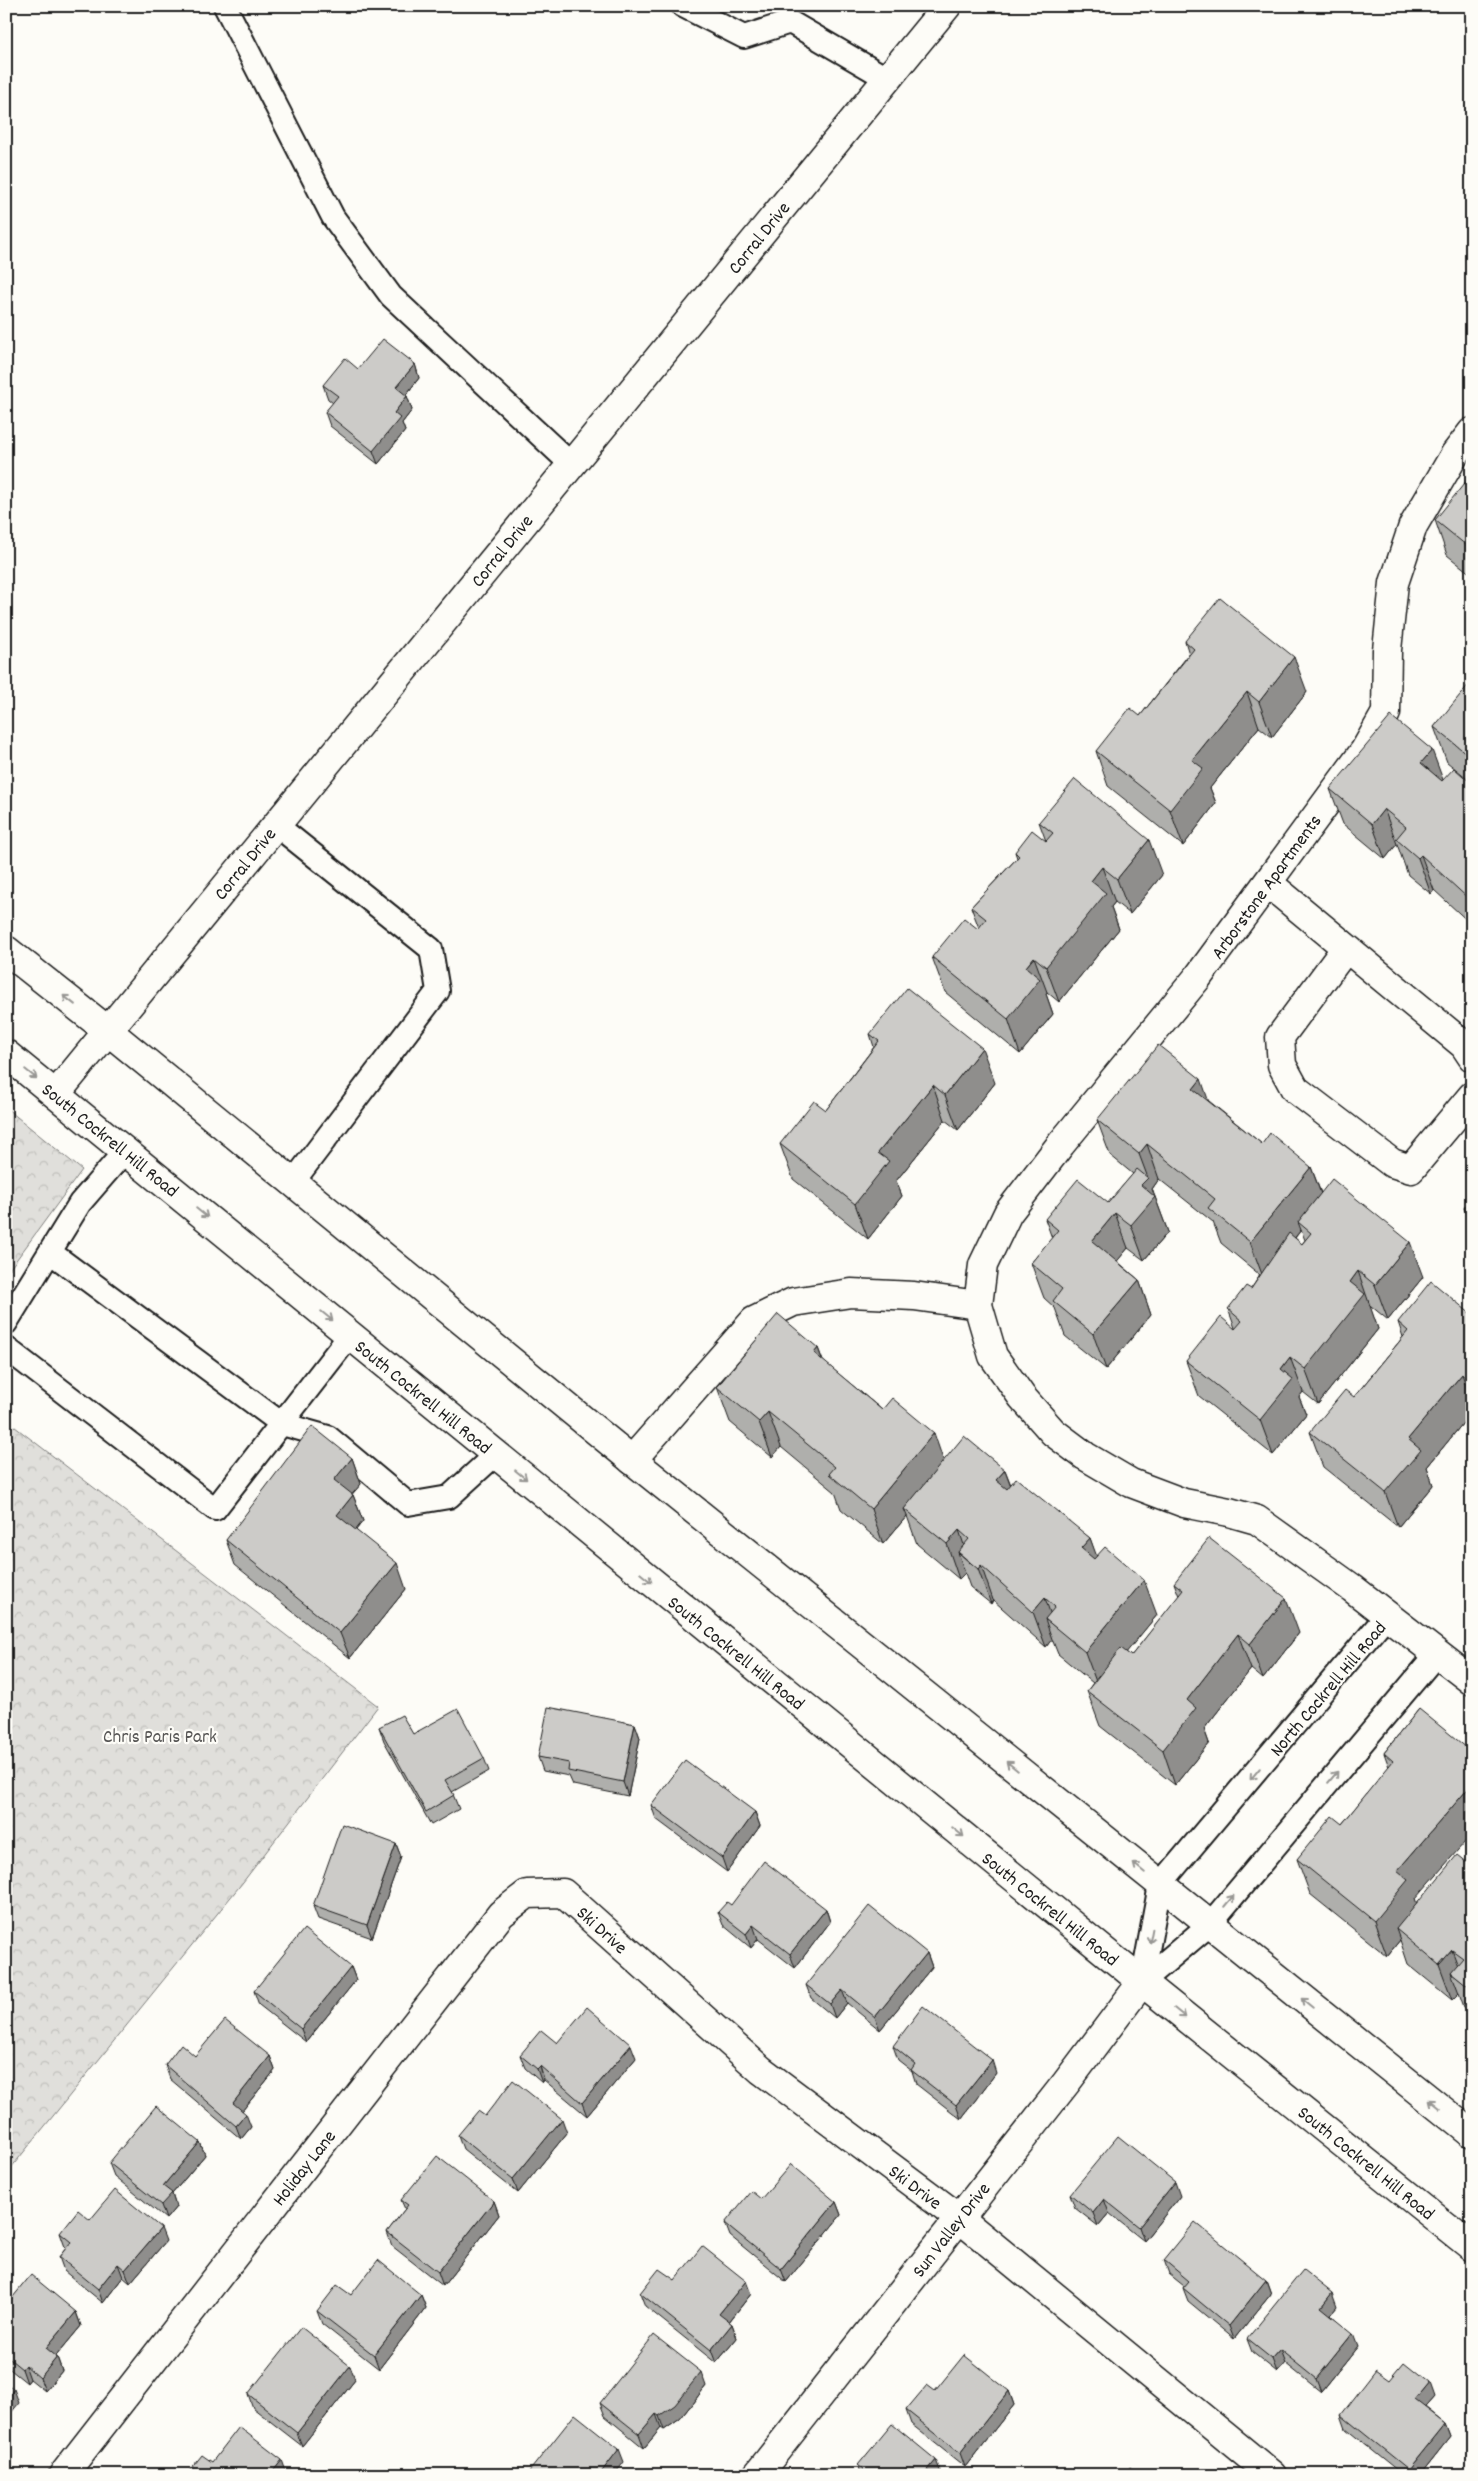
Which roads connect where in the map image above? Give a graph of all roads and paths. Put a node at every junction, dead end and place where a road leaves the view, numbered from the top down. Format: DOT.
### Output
graph roads {
  1 [pos="225,6"];
  2 [pos="683,6"];
  3 [pos="947,6"];
  4 [pos="888,79"];
  5 [pos="1472,432"];
  6 [pos="572,464"];
  7 [pos="276,824"];
  8 [pos="1268,883"];
  9 [pos="1346,948"];
  10 [pos="6,950"];
  11 [pos="107,1030"];
  12 [pos="6,1054"];
  13 [pos="1472,1057"];
  14 [pos="56,1094"];
  15 [pos="1472,1096"];
  16 [pos="125,1151"];
  17 [pos="293,1182"];
  18 [pos="50,1252"];
  19 [pos="978,1305"];
  20 [pos="6,1323"];
  21 [pos="350,1335"];
  22 [pos="6,1348"];
  23 [pos="282,1424"];
  24 [pos="496,1454"];
  25 [pos="632,1460"];
  26 [pos="1387,1615"];
  27 [pos="1436,1655"];
  28 [pos="1472,1681"];
  29 [pos="1160,1885"];
  30 [pos="563,1893"];
  31 [pos="1209,1925"];
  32 [pos="1142,1982"];
  33 [pos="1472,2134"];
  34 [pos="959,2218"];
  35 [pos="1472,2247"];
  36 [pos="63,2475"];
  37 [pos="758,2475"];
  38 [pos="1272,2475"];
  1 -- 6 [label="lane"];
  2 -- 4 [label="lane"];
  3 -- 4 [label="street, Corral Drive"];
  4 -- 6 [label="street, Corral Drive"];
  5 -- 8 [label="street, Arborstone Apartments"];
  6 -- 7 [label="street, Corral Drive"];
  7 -- 11 [label="street, Corral Drive"];
  7 -- 17 [label="lane"];
  8 -- 9 [label="street"];
  8 -- 19 [label="street, Arborstone Apartments"];
  9 -- 13 [label="street"];
  9 -- 15 [label="street"];
  11 -- 10 [label="street, one-way"];
  11 -- 14 [label="street, Corral Drive"];
  11 -- 17 [label="street"];
  12 -- 14 [label="street, South Cockrell Hill Road, one-way"];
  14 -- 16 [label="street, South Cockrell Hill Road"];
  16 -- 18 [label="lane"];
  16 -- 21 [label="street, South Cockrell Hill Road, one-way"];
  17 -- 25 [label="street"];
  18 -- 20 [label="lane"];
  18 -- 23 [label="lane"];
  19 -- 25 [label="street"];
  19 -- 26 [label="street, Arborstone Apartments"];
  21 -- 23 [label="lane"];
  21 -- 24 [label="street, South Cockrell Hill Road"];
  22 -- 23 [label="lane"];
  23 -- 24 [label="lane"];
  24 -- 32 [label="street, South Cockrell Hill Road, one-way"];
  29 -- 25 [label="street, one-way"];
  26 -- 27 [label="street, North Cockrell Hill Road"];
  26 -- 29 [label="lane, North Cockrell Hill Road, one-way"];
  27 -- 28 [label="street"];
  31 -- 27 [label="lane, one-way"];
  29 -- 31 [label="street"];
  29 -- 32 [label="lane, North Cockrell Hill Road, one-way"];
  30 -- 34 [label="street, Ski Drive"];
  30 -- 36 [label="street, Holiday Lane"];
  31 -- 32 [label="lane"];
  33 -- 31 [label="street, one-way"];
  32 -- 34 [label="street, Sun Valley Drive"];
  32 -- 35 [label="street, South Cockrell Hill Road, one-way"];
  34 -- 37 [label="street, Sun Valley Drive"];
  34 -- 38 [label="street, Ski Drive"];
}
